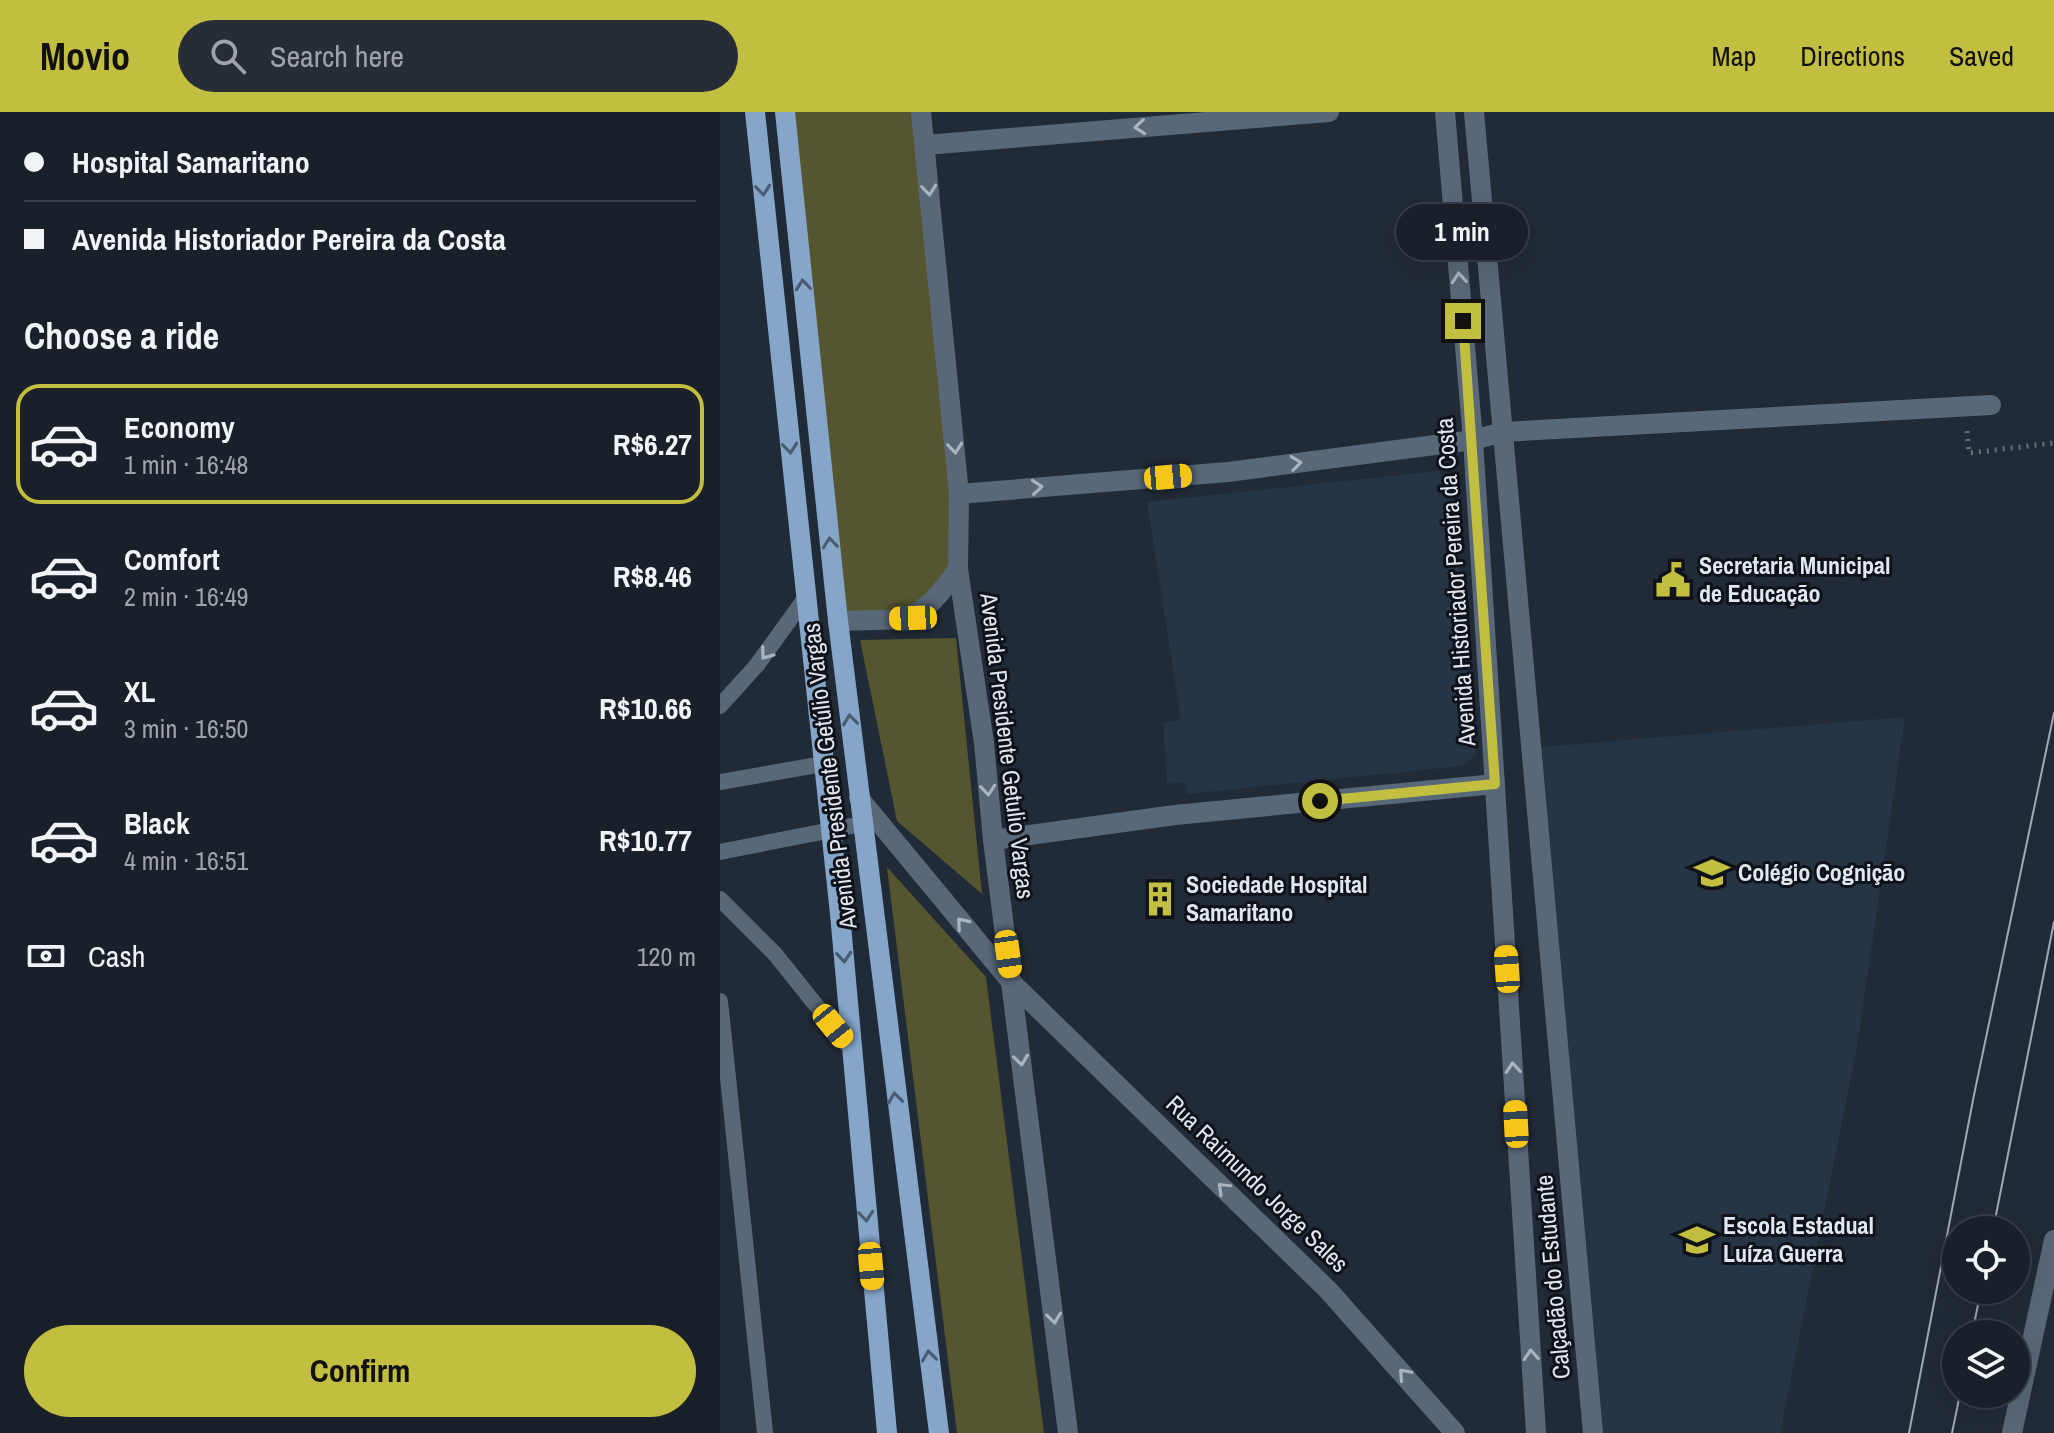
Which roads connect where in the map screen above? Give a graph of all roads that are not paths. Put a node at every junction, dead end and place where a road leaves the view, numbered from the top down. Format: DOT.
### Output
graph roads {
  1 [pos="755,112"];
  2 [pos="785,112"];
  3 [pos="921,112"];
  4 [pos="1329,112"];
  5 [pos="1445,112"];
  6 [pos="1474,112"];
  7 [pos="925,145"];
  8 [pos="1991,405"];
  9 [pos="1503,432"];
  10 [pos="1473,440"];
  11 [pos="959,494"];
  12 [pos="958,569"];
  13 [pos="806,597"];
  14 [pos="838,621"];
  15 [pos="720,706"];
  16 [pos="823,764"];
  17 [pos="720,782"];
  18 [pos="1495,784"];
  19 [pos="859,798"];
  20 [pos="862,824"];
  21 [pos="828,829"];
  22 [pos="993,840"];
  23 [pos="720,852"];
  24 [pos="720,899"];
  25 [pos="1012,983"];
  26 [pos="720,1001"];
  27 [pos="852,1050"];
  28 [pos="2054,1240"];
  29 [pos="765,1433"];
  30 [pos="887,1433"];
  31 [pos="939,1433"];
  32 [pos="1068,1433"];
  33 [pos="1455,1433"];
  34 [pos="1536,1433"];
  35 [pos="1593,1433"];
  36 [pos="2012,1433"];
  1 -- 13 [label="main road, Avenida Presidente Getúlio Vargas, one-way"];
  14 -- 2 [label="main road, Avenida Presidente Getúlio Vargas, one-way"];
  3 -- 7 [label="street, Avenida Presidente Getulio Vargas"];
  4 -- 7 [label="street, one-way"];
  10 -- 5 [label="street, Avenida Historiador Pereira da Costa, one-way"];
  6 -- 9 [label="street, Calçadão do Estudante"];
  7 -- 11 [label="street, Avenida Presidente Getulio Vargas, one-way"];
  8 -- 9 [label="street"];
  9 -- 10 [label="street"];
  9 -- 35 [label="street, Calçadão do Estudante"];
  11 -- 10 [label="street, one-way"];
  10 -- 18 [label="street, Avenida Historiador Pereira da Costa"];
  11 -- 12 [label="street, Avenida Presidente Getulio Vargas"];
  12 -- 14 [label="street"];
  12 -- 22 [label="street, Avenida Presidente Getulio Vargas, one-way"];
  13 -- 15 [label="lane, one-way"];
  13 -- 16 [label="main road, Avenida Presidente Getúlio Vargas"];
  19 -- 14 [label="main road, Avenida Presidente Getúlio Vargas, one-way"];
  16 -- 17 [label="lane"];
  16 -- 21 [label="main road, Avenida Presidente Getúlio Vargas"];
  18 -- 22 [label="street"];
  34 -- 18 [label="street, Avenida Historiador Pereira da Costa, one-way"];
  19 -- 20 [label="main road, Avenida Presidente Getúlio Vargas"];
  25 -- 19 [label="street, Rua Raimundo Jorge Sales, one-way"];
  20 -- 21 [label="lane"];
  31 -- 20 [label="main road, Avenida Presidente Getúlio Vargas, one-way"];
  21 -- 23 [label="lane"];
  21 -- 27 [label="main road, Avenida Presidente Getúlio Vargas, one-way"];
  22 -- 25 [label="street, Avenida Presidente Getulio Vargas"];
  24 -- 27 [label="lane"];
  25 -- 32 [label="street, Avenida Presidente Getulio Vargas, one-way"];
  33 -- 25 [label="street, Rua Raimundo Jorge Sales, one-way"];
  26 -- 29 [label="lane"];
  27 -- 30 [label="main road, Avenida Presidente Getúlio Vargas, one-way"];
  28 -- 36 [label="street"];
}
